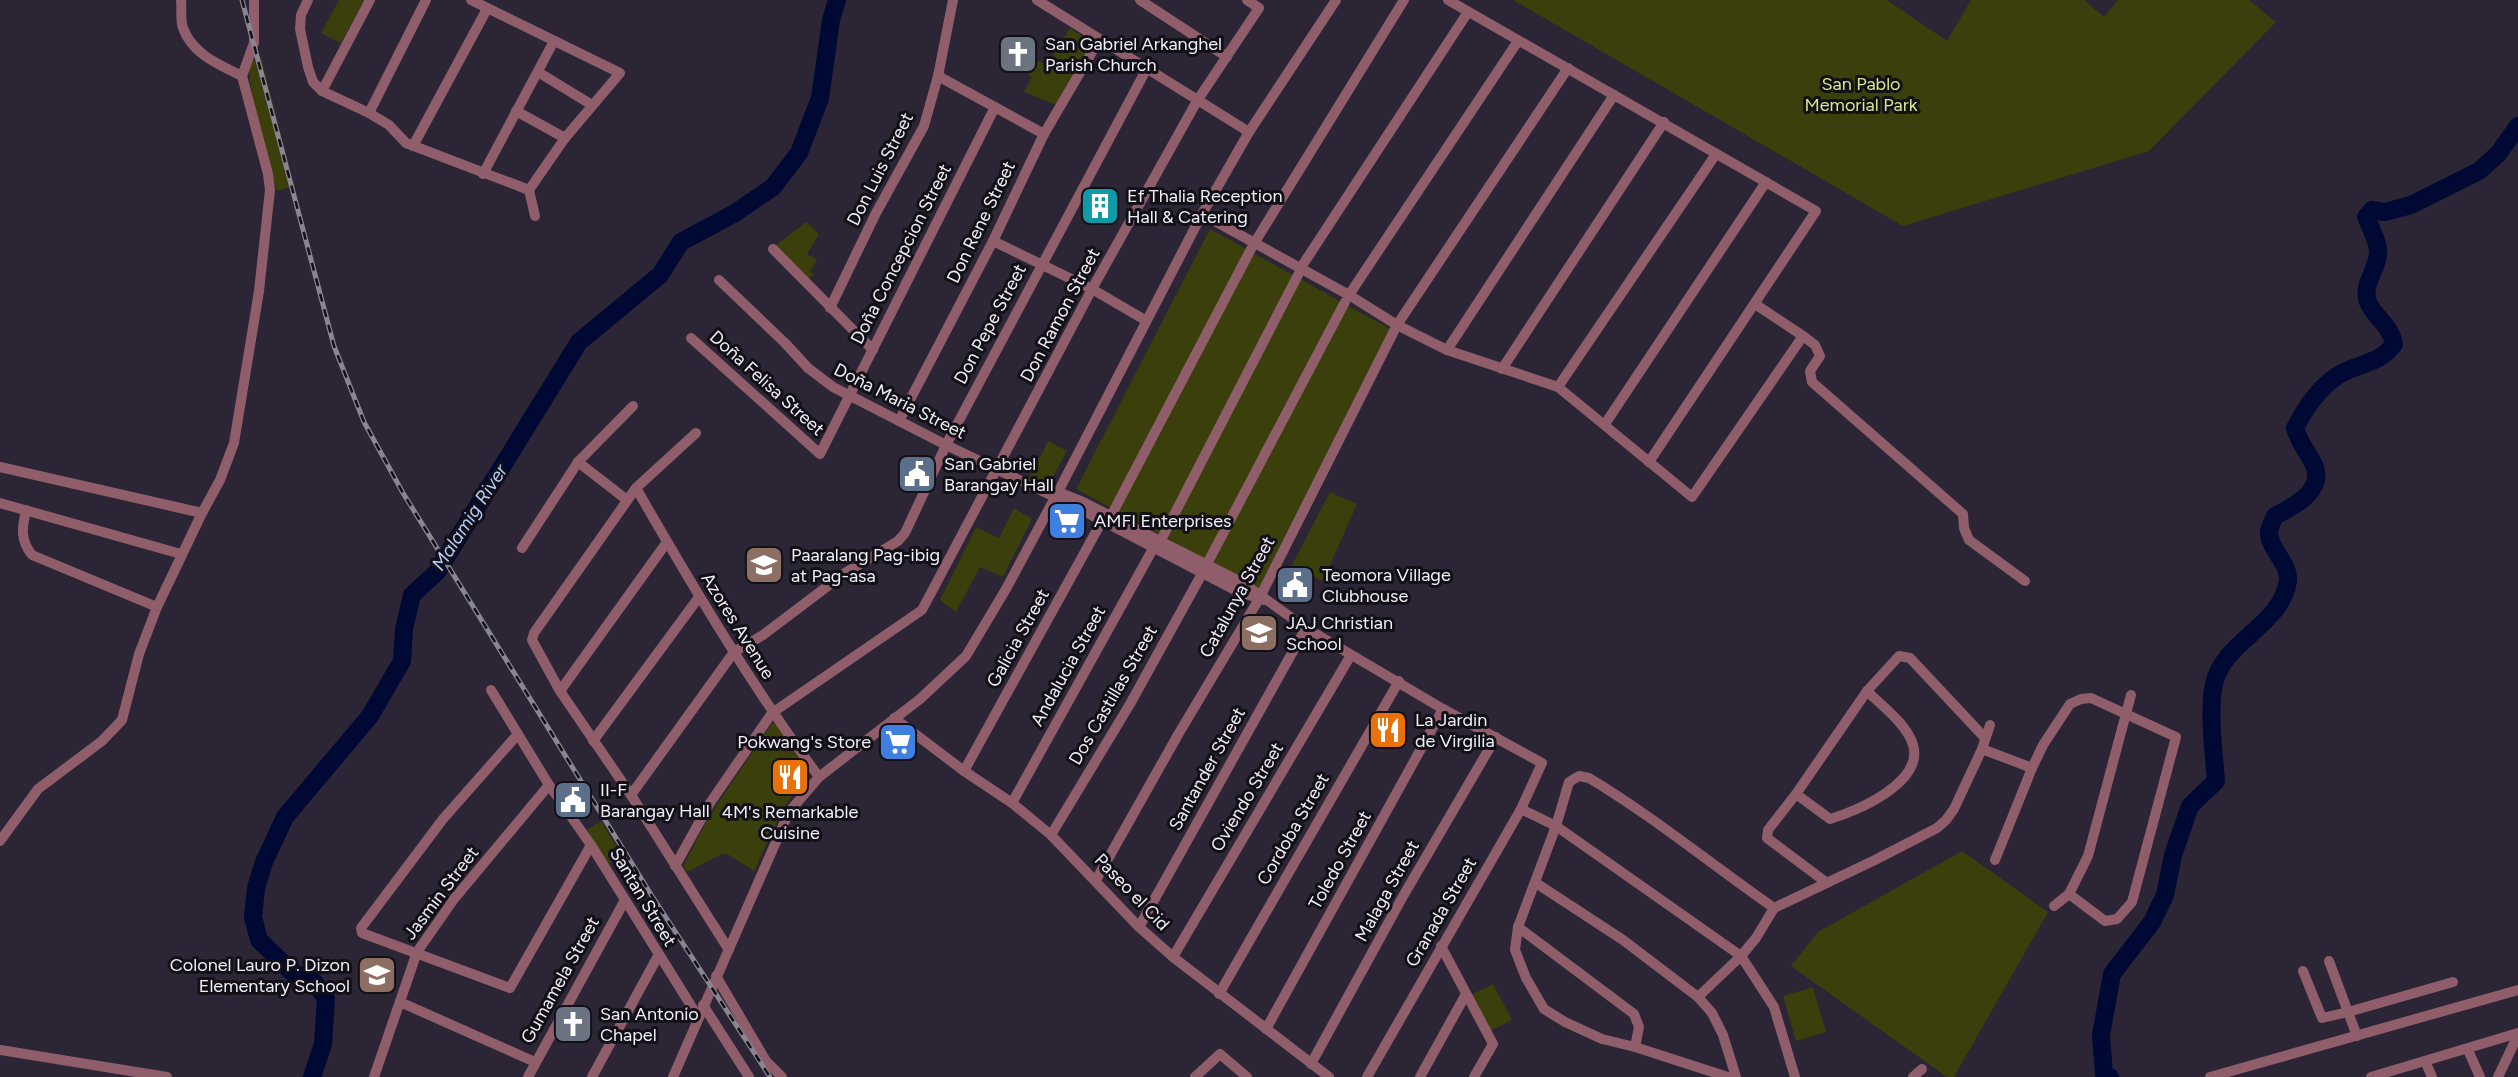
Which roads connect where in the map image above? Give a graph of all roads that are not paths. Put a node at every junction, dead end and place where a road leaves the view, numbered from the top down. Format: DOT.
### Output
graph roads {
  1 [pos="181,0"];
  2 [pos="254,0"];
  3 [pos="308,0"];
  4 [pos="370,0"];
  5 [pos="426,0"];
  6 [pos="471,0"];
  7 [pos="953,0"];
  8 [pos="1037,0"];
  9 [pos="1140,0"];
  10 [pos="1247,0"];
  11 [pos="1336,0"];
  12 [pos="1404,0"];
  13 [pos="1448,0"];
  14 [pos="487,9"];
  15 [pos="1468,12"];
  16 [pos="1099,40"];
  17 [pos="554,41"];
  18 [pos="1518,41"];
  19 [pos="1227,57"];
  20 [pos="1568,68"];
  21 [pos="1146,70"];
  22 [pos="538,72"];
  23 [pos="242,76"];
  24 [pos="938,76"];
  25 [pos="322,91"];
  26 [pos="1614,95"];
  27 [pos="1197,100"];
  28 [pos="592,105"];
  29 [pos="995,107"];
  30 [pos="516,111"];
  31 [pos="369,113"];
  32 [pos="1664,122"];
  33 [pos="1249,132"];
  34 [pos="1044,134"];
  35 [pos="565,138"];
  36 [pos="413,146"];
  37 [pos="1716,154"];
  38 [pos="483,174"];
  39 [pos="1766,182"];
  40 [pos="529,190"];
  41 [pos="1202,214"];
  42 [pos="535,216"];
  43 [pos="993,240"];
  44 [pos="1253,245"];
  45 [pos="773,249"];
  46 [pos="1041,265"];
  47 [pos="1299,272"];
  48 [pos="719,280"];
  49 [pos="1092,289"];
  50 [pos="1347,299"];
  51 [pos="1755,304"];
  52 [pos="830,308"];
  53 [pos="1145,320"];
  54 [pos="1397,325"];
  55 [pos="1803,336"];
  56 [pos="691,338"];
  57 [pos="873,350"];
  58 [pos="1447,351"];
  59 [pos="1502,369"];
  60 [pos="1558,387"];
  61 [pos="850,395"];
  62 [pos="633,406"];
  63 [pos="899,421"];
  64 [pos="1605,424"];
  65 [pos="696,433"];
  66 [pos="946,445"];
  67 [pos="820,454"];
  68 [pos="578,462"];
  69 [pos="1649,462"];
  70 [pos="0,467"];
  71 [pos="997,470"];
  72 [pos="636,488"];
  73 [pos="1056,495"];
  74 [pos="627,500"];
  75 [pos="0,503"];
  76 [pos="26,510"];
  77 [pos="202,513"];
  78 [pos="1106,519"];
  79 [pos="667,542"];
  80 [pos="1158,544"];
  81 [pos="522,548"];
  82 [pos="181,554"];
  83 [pos="1205,568"];
  84 [pos="2025,581"];
  85 [pos="699,597"];
  86 [pos="1262,598"];
  87 [pos="157,607"];
  88 [pos="1307,628"];
  89 [pos="734,652"];
  90 [pos="1351,655"];
  91 [pos="1399,681"];
  92 [pos="491,690"];
  93 [pos="560,691"];
  94 [pos="1867,691"];
  95 [pos="2131,695"];
  96 [pos="1443,709"];
  97 [pos="772,713"];
  98 [pos="2127,713"];
  99 [pos="894,718"];
  100 [pos="1990,725"];
  101 [pos="518,734"];
  102 [pos="1496,737"];
  103 [pos="593,741"];
  104 [pos="1984,743"];
  105 [pos="1542,763"];
  106 [pos="2032,768"];
  107 [pos="964,771"];
  108 [pos="819,777"];
  109 [pos="549,785"];
  110 [pos="1796,794"];
  111 [pos="631,795"];
  112 [pos="1012,803"];
  113 [pos="1521,809"];
  114 [pos="1556,826"];
  115 [pos="1051,835"];
  116 [pos="0,841"];
  117 [pos="591,845"];
  118 [pos="1995,860"];
  119 [pos="675,866"];
  120 [pos="1096,880"];
  121 [pos="1536,883"];
  122 [pos="1827,883"];
  123 [pos="2069,894"];
  124 [pos="625,900"];
  125 [pos="2054,906"];
  126 [pos="1774,908"];
  127 [pos="1139,927"];
  128 [pos="1518,927"];
  129 [pos="1441,946"];
  130 [pos="729,950"];
  131 [pos="417,953"];
  132 [pos="658,956"];
  133 [pos="1741,956"];
  134 [pos="1173,957"];
  135 [pos="2329,961"];
  136 [pos="2303,971"];
  137 [pos="716,976"];
  138 [pos="2453,982"];
  139 [pos="2518,990"];
  140 [pos="1466,994"];
  141 [pos="1219,995"];
  142 [pos="1698,997"];
  143 [pos="400,1002"];
  144 [pos="704,1005"];
  145 [pos="2348,1012"];
  146 [pos="698,1017"];
  147 [pos="1266,1029"];
  148 [pos="2518,1034"];
  149 [pos="2357,1036"];
  150 [pos="1635,1047"];
  151 [pos="0,1050"];
  152 [pos="2468,1050"];
  153 [pos="535,1062"];
  154 [pos="2425,1062"];
  155 [pos="88,1064"];
  156 [pos="1311,1064"];
  157 [pos="2389,1074"];
  158 [pos="86,1077"];
  159 [pos="167,1077"];
  160 [pos="374,1077"];
  161 [pos="528,1077"];
  162 [pos="592,1077"];
  163 [pos="673,1077"];
  164 [pos="749,1077"];
  165 [pos="782,1077"];
  166 [pos="1195,1077"];
  167 [pos="1247,1077"];
  168 [pos="1329,1077"];
  169 [pos="1367,1077"];
  170 [pos="1420,1077"];
  171 [pos="1474,1077"];
  172 [pos="1728,1077"];
  173 [pos="1736,1077"];
  174 [pos="1795,1077"];
  175 [pos="2210,1077"];
  176 [pos="2371,1077"];
  177 [pos="2432,1077"];
  178 [pos="2480,1077"];
  179 [pos="2498,1077"];
  1 -- 23 [label="street"];
  2 -- 23 [label="street"];
  3 -- 25 [label="street"];
  4 -- 25 [label="street"];
  5 -- 31 [label="street"];
  6 -- 14 [label="street"];
  7 -- 24 [label="street, Don Luis Street"];
  8 -- 16 [label="street"];
  9 -- 19 [label="street"];
  10 -- 19 [label="street, Don Ramon Street"];
  11 -- 33 [label="street"];
  12 -- 44 [label="street, Galicia Street"];
  13 -- 15 [label="street"];
  14 -- 17 [label="street"];
  14 -- 36 [label="street"];
  15 -- 18 [label="street"];
  15 -- 47 [label="street, Andalucia Street"];
  16 -- 21 [label="street"];
  16 -- 34 [label="street, Don Rene Street"];
  17 -- 22 [label="street"];
  17 -- 28 [label="street"];
  18 -- 20 [label="street"];
  18 -- 50 [label="street, Dos Castillas Street"];
  19 -- 27 [label="street, Don Ramon Street"];
  20 -- 26 [label="street"];
  20 -- 54 [label="street, Catalunya Street"];
  21 -- 27 [label="street"];
  21 -- 46 [label="street, Don Pepe Street"];
  22 -- 28 [label="street"];
  22 -- 30 [label="street"];
  23 -- 77 [label="street"];
  24 -- 29 [label="street"];
  24 -- 52 [label="street, Don Luis Street"];
  25 -- 31 [label="street"];
  26 -- 32 [label="street"];
  26 -- 58 [label="street"];
  27 -- 33 [label="street"];
  27 -- 49 [label="street, Don Ramon Street"];
  28 -- 35 [label="street"];
  29 -- 34 [label="street"];
  29 -- 57 [label="street, Doña Concepcion Street"];
  30 -- 35 [label="street"];
  30 -- 38 [label="street"];
  31 -- 36 [label="street"];
  32 -- 37 [label="street"];
  32 -- 59 [label="street"];
  33 -- 41 [label="street"];
  34 -- 43 [label="street, Don Rene Street"];
  35 -- 40 [label="street"];
  36 -- 38 [label="street"];
  37 -- 39 [label="street"];
  37 -- 60 [label="street"];
  38 -- 40 [label="street"];
  39 -- 51 [label="street"];
  39 -- 64 [label="street"];
  40 -- 42 [label="street"];
  41 -- 44 [label="street"];
  41 -- 53 [label="street"];
  43 -- 46 [label="street"];
  43 -- 63 [label="street, Don Rene Street"];
  44 -- 47 [label="street"];
  44 -- 78 [label="street, Galicia Street"];
  45 -- 52 [label="street"];
  46 -- 49 [label="street"];
  46 -- 66 [label="street, Don Pepe Street"];
  47 -- 50 [label="street"];
  47 -- 80 [label="street, Andalucia Street"];
  48 -- 61 [label="street, Doña Maria Street"];
  49 -- 53 [label="street"];
  49 -- 71 [label="street, Don Ramon Street"];
  50 -- 54 [label="street"];
  50 -- 83 [label="street, Dos Castillas Street"];
  51 -- 55 [label="street"];
  51 -- 69 [label="street"];
  52 -- 57 [label="street"];
  53 -- 73 [label="street"];
  54 -- 58 [label="street"];
  54 -- 86 [label="street, Catalunya Street"];
  55 -- 69 [label="street"];
  55 -- 84 [label="street"];
  56 -- 67 [label="street, Doña Felisa Street"];
  57 -- 61 [label="street, Doña Concepcion Street"];
  58 -- 59 [label="street"];
  59 -- 60 [label="street"];
  60 -- 64 [label="street"];
  61 -- 63 [label="street, Doña Maria Street"];
  61 -- 67 [label="street, Doña Concepcion Street"];
  62 -- 68 [label="street"];
  63 -- 66 [label="street, Doña Maria Street"];
  64 -- 69 [label="street"];
  65 -- 72 [label="street"];
  66 -- 71 [label="street, Doña Maria Street"];
  66 -- 89 [label="street, Don Pepe Street"];
  68 -- 74 [label="street"];
  68 -- 81 [label="street"];
  70 -- 77 [label="street"];
  71 -- 73 [label="street, Doña Maria Street"];
  71 -- 97 [label="street, Don Ramon Street"];
  72 -- 74 [label="street"];
  72 -- 79 [label="street, Azores Avenue"];
  73 -- 78 [label="street, Doña Maria Street"];
  73 -- 99 [label="street"];
  74 -- 93 [label="street"];
  75 -- 76 [label="street"];
  76 -- 82 [label="street"];
  76 -- 87 [label="street"];
  77 -- 82 [label="street"];
  78 -- 80 [label="street, Doña Maria Street"];
  78 -- 107 [label="street, Galicia Street"];
  79 -- 85 [label="street, Azores Avenue"];
  79 -- 93 [label="street"];
  80 -- 83 [label="street, Doña Maria Street"];
  80 -- 112 [label="street, Andalucia Street"];
  82 -- 87 [label="street"];
  83 -- 86 [label="street, Doña Maria Street"];
  83 -- 115 [label="street, Dos Castillas Street"];
  85 -- 89 [label="street, Azores Avenue"];
  85 -- 103 [label="street"];
  86 -- 88 [label="street, Doña Maria Street"];
  86 -- 120 [label="street, Catalunya Street"];
  87 -- 116 [label="street"];
  88 -- 90 [label="street, Doña Maria Street"];
  88 -- 127 [label="street, Santander Street"];
  89 -- 97 [label="street, Azores Avenue"];
  89 -- 111 [label="street"];
  90 -- 91 [label="street, Doña Maria Street"];
  90 -- 134 [label="street, Oviendo Street"];
  91 -- 96 [label="street, Doña Maria Street"];
  91 -- 141 [label="street, Cordoba Street"];
  92 -- 101 [label="street, Santan Street"];
  93 -- 103 [label="street"];
  94 -- 104 [label="street"];
  94 -- 110 [label="street"];
  94 -- 110 [label="street"];
  95 -- 98 [label="street"];
  96 -- 102 [label="street, Doña Maria Street"];
  96 -- 147 [label="street, Toledo Street"];
  97 -- 108 [label="street, Azores Avenue"];
  97 -- 119 [label="street"];
  98 -- 106 [label="street"];
  98 -- 123 [label="street"];
  98 -- 123 [label="street"];
  99 -- 107 [label="street, Paseo el Cid"];
  99 -- 108 [label="street"];
  100 -- 104 [label="street"];
  101 -- 109 [label="street, Santan Street"];
  101 -- 131 [label="street"];
  102 -- 105 [label="street, Doña Maria Street"];
  102 -- 156 [label="street, Malaga Street"];
  103 -- 111 [label="street"];
  104 -- 106 [label="street"];
  104 -- 122 [label="street"];
  105 -- 113 [label="street, Granada Street"];
  106 -- 118 [label="street"];
  107 -- 112 [label="street, Paseo el Cid"];
  108 -- 130 [label="street"];
  109 -- 117 [label="street, Santan Street"];
  109 -- 131 [label="street, Jasmin Street"];
  110 -- 122 [label="street"];
  111 -- 119 [label="street"];
  112 -- 115 [label="street, Paseo el Cid"];
  113 -- 114 [label="street"];
  113 -- 129 [label="street, Granada Street"];
  114 -- 121 [label="street"];
  114 -- 126 [label="street"];
  114 -- 133 [label="street"];
  115 -- 120 [label="street, Paseo el Cid"];
  117 -- 124 [label="street, Santan Street"];
  117 -- 131 [label="street"];
  119 -- 130 [label="street"];
  120 -- 127 [label="street, Paseo el Cid"];
  121 -- 128 [label="street"];
  121 -- 142 [label="street"];
  122 -- 126 [label="street"];
  123 -- 125 [label="street"];
  124 -- 132 [label="street, Santan Street"];
  124 -- 153 [label="street, Gumamela Street"];
  126 -- 133 [label="street"];
  127 -- 134 [label="street, Paseo el Cid"];
  128 -- 150 [label="street"];
  128 -- 150 [label="street"];
  129 -- 140 [label="street"];
  129 -- 169 [label="street, Granada Street"];
  130 -- 137 [label="street"];
  131 -- 143 [label="street, Jasmin Street"];
  132 -- 146 [label="street, Santan Street"];
  132 -- 162 [label="street"];
  133 -- 142 [label="street"];
  133 -- 174 [label="street"];
  134 -- 141 [label="street, Paseo el Cid"];
  135 -- 145 [label="street"];
  136 -- 145 [label="street"];
  137 -- 144 [label="street"];
  137 -- 165 [label="street"];
  138 -- 145 [label="street"];
  139 -- 149 [label="street"];
  140 -- 170 [label="street"];
  140 -- 171 [label="street"];
  141 -- 147 [label="street, Paseo el Cid"];
  142 -- 173 [label="street"];
  143 -- 153 [label="street"];
  143 -- 160 [label="street, Jasmin Street"];
  144 -- 146 [label="street"];
  144 -- 164 [label="street"];
  145 -- 149 [label="street"];
  146 -- 163 [label="street"];
  147 -- 156 [label="street, Paseo el Cid"];
  148 -- 152 [label="street"];
  148 -- 179 [label="street"];
  149 -- 175 [label="street"];
  150 -- 172 [label="street"];
  151 -- 155 [label="street"];
  152 -- 154 [label="street"];
  152 -- 178 [label="street"];
  153 -- 161 [label="street, Gumamela Street"];
  154 -- 157 [label="street"];
  154 -- 177 [label="street"];
  155 -- 158 [label="street"];
  155 -- 159 [label="street"];
  156 -- 168 [label="street, Paseo el Cid"];
  157 -- 176 [label="street"];
  166 -- 167 [label="street"];
}
